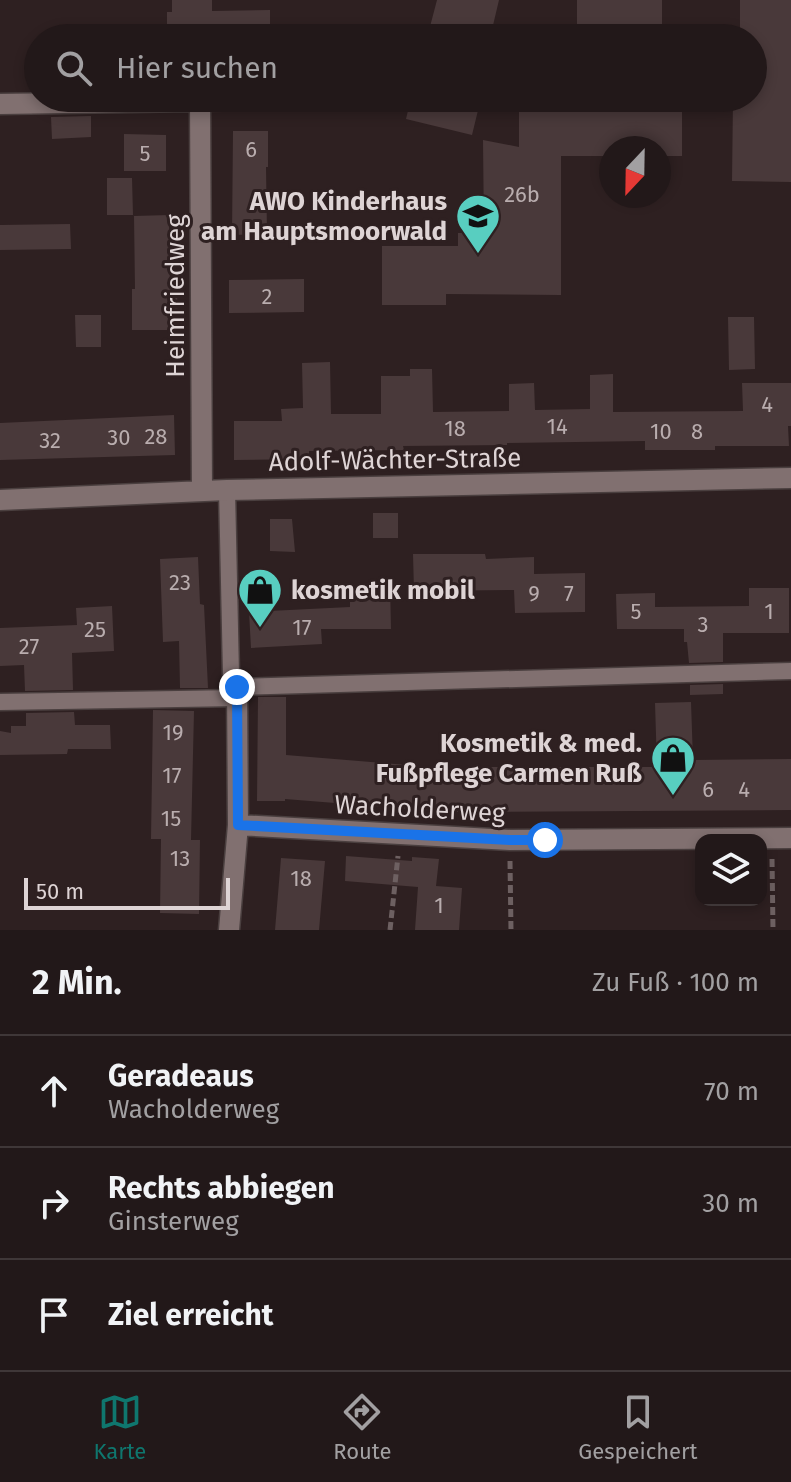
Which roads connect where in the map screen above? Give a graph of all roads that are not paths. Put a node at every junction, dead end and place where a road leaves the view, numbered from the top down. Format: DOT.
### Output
graph roads {
  1 [pos="0,104"];
  2 [pos="24,104"];
  3 [pos="200,112"];
  4 [pos="791,478"];
  5 [pos="227,490"];
  6 [pos="202,491"];
  7 [pos="0,500"];
  8 [pos="791,671"];
  9 [pos="237,692"];
  10 [pos="0,702"];
  11 [pos="238,825"];
  12 [pos="782,838"];
  13 [pos="229,930"];
  1 -- 2 [label="street"];
  3 -- 6 [label="street, Heimfriedweg"];
  4 -- 5 [label="street, Adolf-Wächter-Straße"];
  5 -- 6 [label="street, Adolf-Wächter-Straße"];
  5 -- 9 [label="lane"];
  6 -- 7 [label="street, Adolf-Wächter-Straße"];
  8 -- 9 [label="lane"];
  9 -- 10 [label="lane"];
  9 -- 11 [label="street"];
  11 -- 12 [label="street, Wacholderweg"];
  11 -- 13 [label="street"];
}
